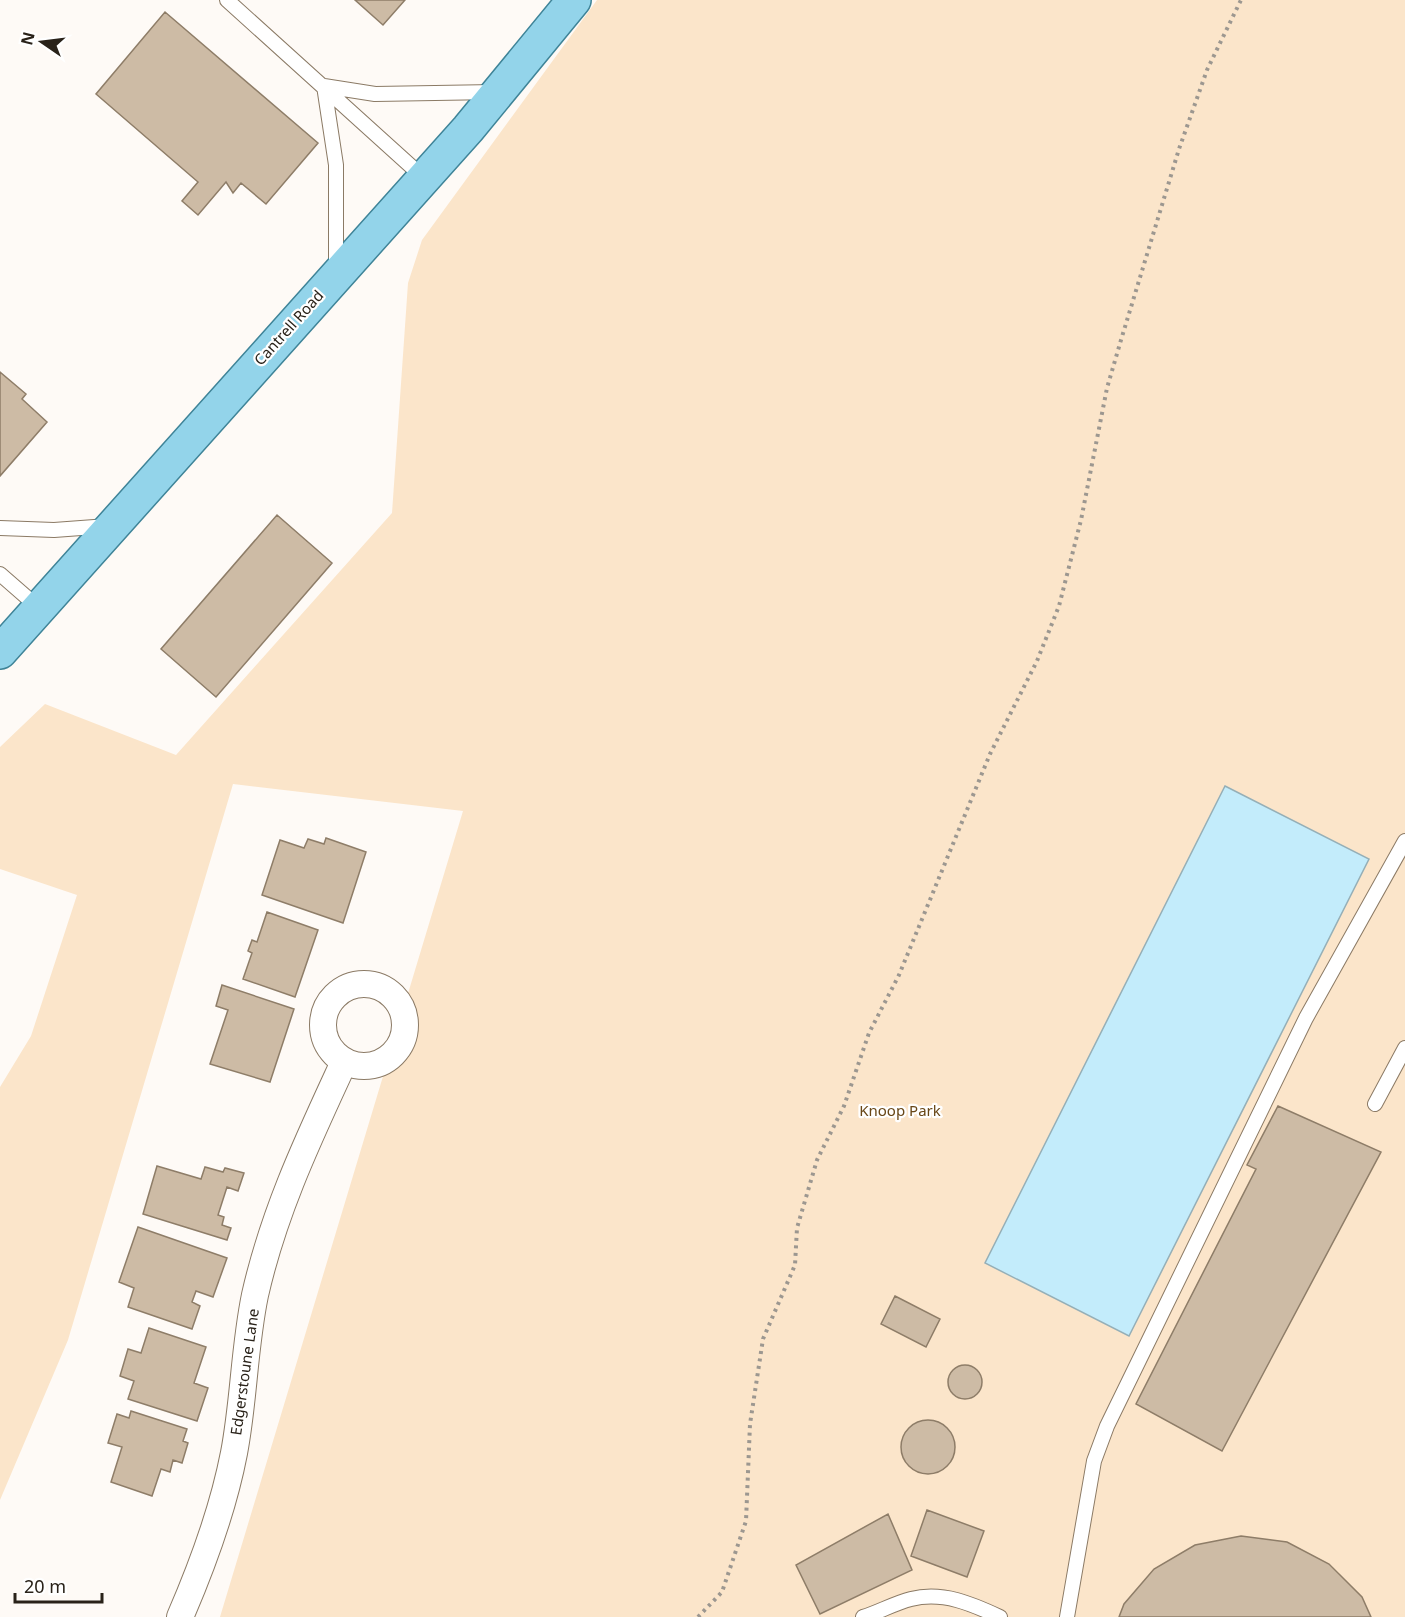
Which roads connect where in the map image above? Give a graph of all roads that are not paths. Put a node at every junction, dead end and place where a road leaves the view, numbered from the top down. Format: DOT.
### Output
graph roads {
  1 [pos="227,0"];
  2 [pos="574,0"];
  3 [pos="324,86"];
  4 [pos="498,92"];
  5 [pos="424,178"];
  6 [pos="336,276"];
  7 [pos="113,525"];
  8 [pos="0,528"];
  9 [pos="0,574"];
  10 [pos="41,609"];
  11 [pos="0,652"];
  12 [pos="1405,841"];
  13 [pos="1405,1048"];
  14 [pos="344,1062"];
  15 [pos="1375,1104"];
  16 [pos="180,1617"];
  17 [pos="863,1617"];
  18 [pos="1000,1617"];
  19 [pos="1067,1617"];
  1 -- 3 [label="lane"];
  2 -- 4 [label="main road, Cantrell Road"];
  3 -- 4 [label="lane"];
  3 -- 5 [label="lane"];
  3 -- 6 [label="lane"];
  4 -- 5 [label="main road, Cantrell Road"];
  5 -- 6 [label="main road, Cantrell Road"];
  6 -- 7 [label="main road, Cantrell Road"];
  7 -- 8 [label="lane"];
  7 -- 10 [label="main road, Cantrell Road"];
  9 -- 10 [label="lane"];
  10 -- 11 [label="main road, Cantrell Road"];
  12 -- 19 [label="lane"];
  13 -- 15 [label="lane"];
  14 -- 16 [label="street, Edgerstoune Lane"];
  17 -- 18 [label="lane"];
}
